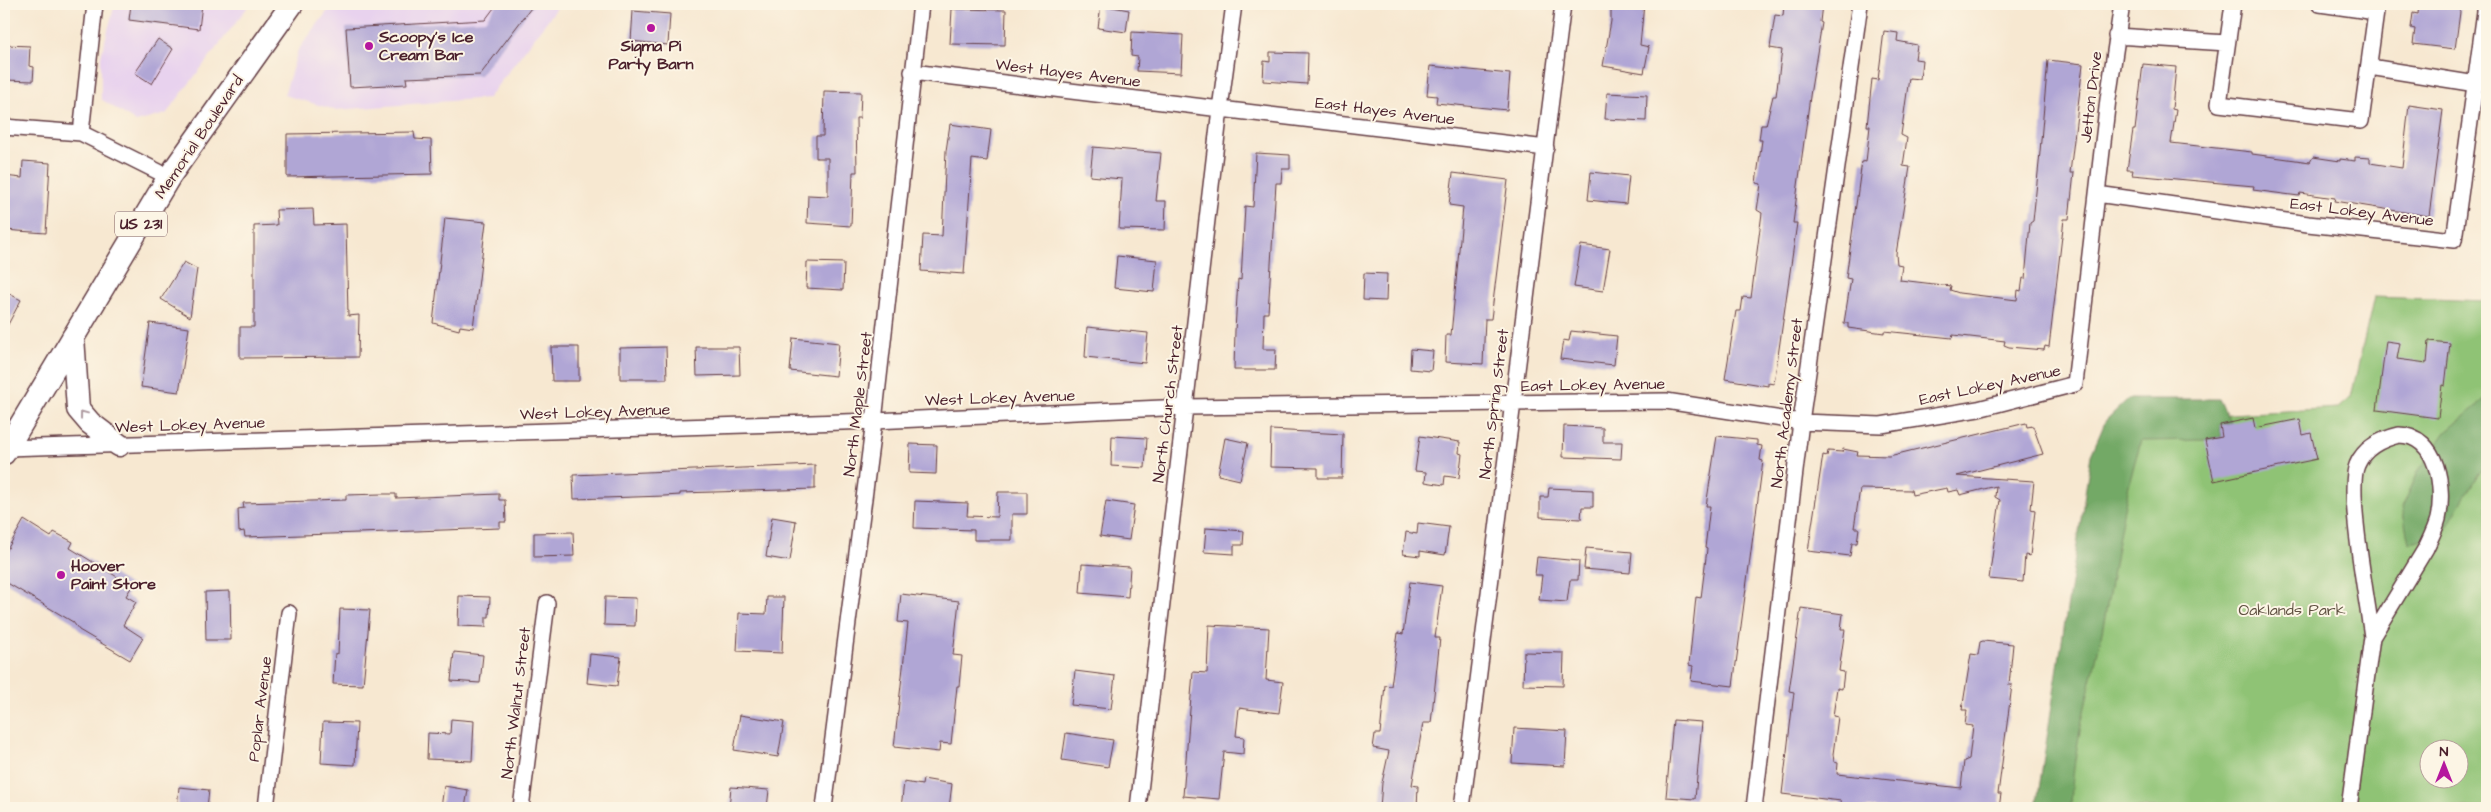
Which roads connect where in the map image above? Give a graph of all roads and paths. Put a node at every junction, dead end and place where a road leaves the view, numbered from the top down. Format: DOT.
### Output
graph roads {
  1 [pos="95,4"];
  2 [pos="292,4"];
  3 [pos="921,4"];
  4 [pos="1234,4"];
  5 [pos="1564,4"];
  6 [pos="1860,4"];
  7 [pos="2122,4"];
  8 [pos="2232,4"];
  9 [pos="2320,4"];
  10 [pos="2486,4"];
  11 [pos="2116,36"];
  12 [pos="2227,43"];
  13 [pos="2370,67"];
  14 [pos="912,72"];
  15 [pos="2476,84"];
  16 [pos="1220,109"];
  17 [pos="4,127"];
  18 [pos="81,133"];
  19 [pos="1546,148"];
  20 [pos="169,177"];
  21 [pos="2097,194"];
  22 [pos="73,337"];
  23 [pos="1511,404"];
  24 [pos="1185,408"];
  25 [pos="874,421"];
  26 [pos="1801,422"];
  27 [pos="119,445"];
  28 [pos="5,451"];
  29 [pos="547,603"];
  30 [pos="289,613"];
  31 [pos="2372,637"];
  32 [pos="266,808"];
  33 [pos="521,808"];
  34 [pos="824,808"];
  35 [pos="1138,808"];
  36 [pos="1462,808"];
  37 [pos="1754,808"];
  38 [pos="2349,808"];
  1 -- 18 [label="street"];
  2 -- 20 [label="main road, Memorial Boulevard / US 231"];
  3 -- 14 [label="street, North Maple Street"];
  4 -- 16 [label="street, North Church Street"];
  5 -- 19 [label="street, North Spring Street"];
  6 -- 26 [label="street, North Academy Street"];
  7 -- 11 [label="street, Jetton Drive"];
  8 -- 12 [label="street"];
  9 -- 13 [label="street"];
  10 -- 15 [label="street, East Lokey Avenue"];
  11 -- 12 [label="street"];
  11 -- 21 [label="street, Jetton Drive"];
  12 -- 13 [label="street"];
  13 -- 15 [label="street"];
  14 -- 16 [label="street, West Hayes Avenue"];
  14 -- 25 [label="street, North Maple Street"];
  15 -- 21 [label="street, East Lokey Avenue"];
  16 -- 19 [label="street, East Hayes Avenue"];
  16 -- 24 [label="street, North Church Street"];
  17 -- 18 [label="street"];
  18 -- 20 [label="street"];
  19 -- 23 [label="street, North Spring Street"];
  20 -- 22 [label="main road, Memorial Boulevard / US 231"];
  21 -- 26 [label="street, East Lokey Avenue"];
  27 -- 22 [label="main road, one-way"];
  22 -- 28 [label="main road, Memorial Boulevard / US 231"];
  23 -- 24 [label="street, East Lokey Avenue"];
  23 -- 26 [label="street, East Lokey Avenue"];
  23 -- 36 [label="street, North Spring Street"];
  24 -- 25 [label="street, West Lokey Avenue"];
  24 -- 35 [label="street, North Church Street"];
  25 -- 27 [label="street, West Lokey Avenue"];
  25 -- 34 [label="street, North Maple Street"];
  26 -- 37 [label="street, North Academy Street"];
  27 -- 28 [label="street, West Lokey Avenue"];
  29 -- 33 [label="street, North Walnut Street"];
  30 -- 32 [label="street, Poplar Avenue"];
  31 -- 31 [label="street"];
  31 -- 38 [label="street"];
}
